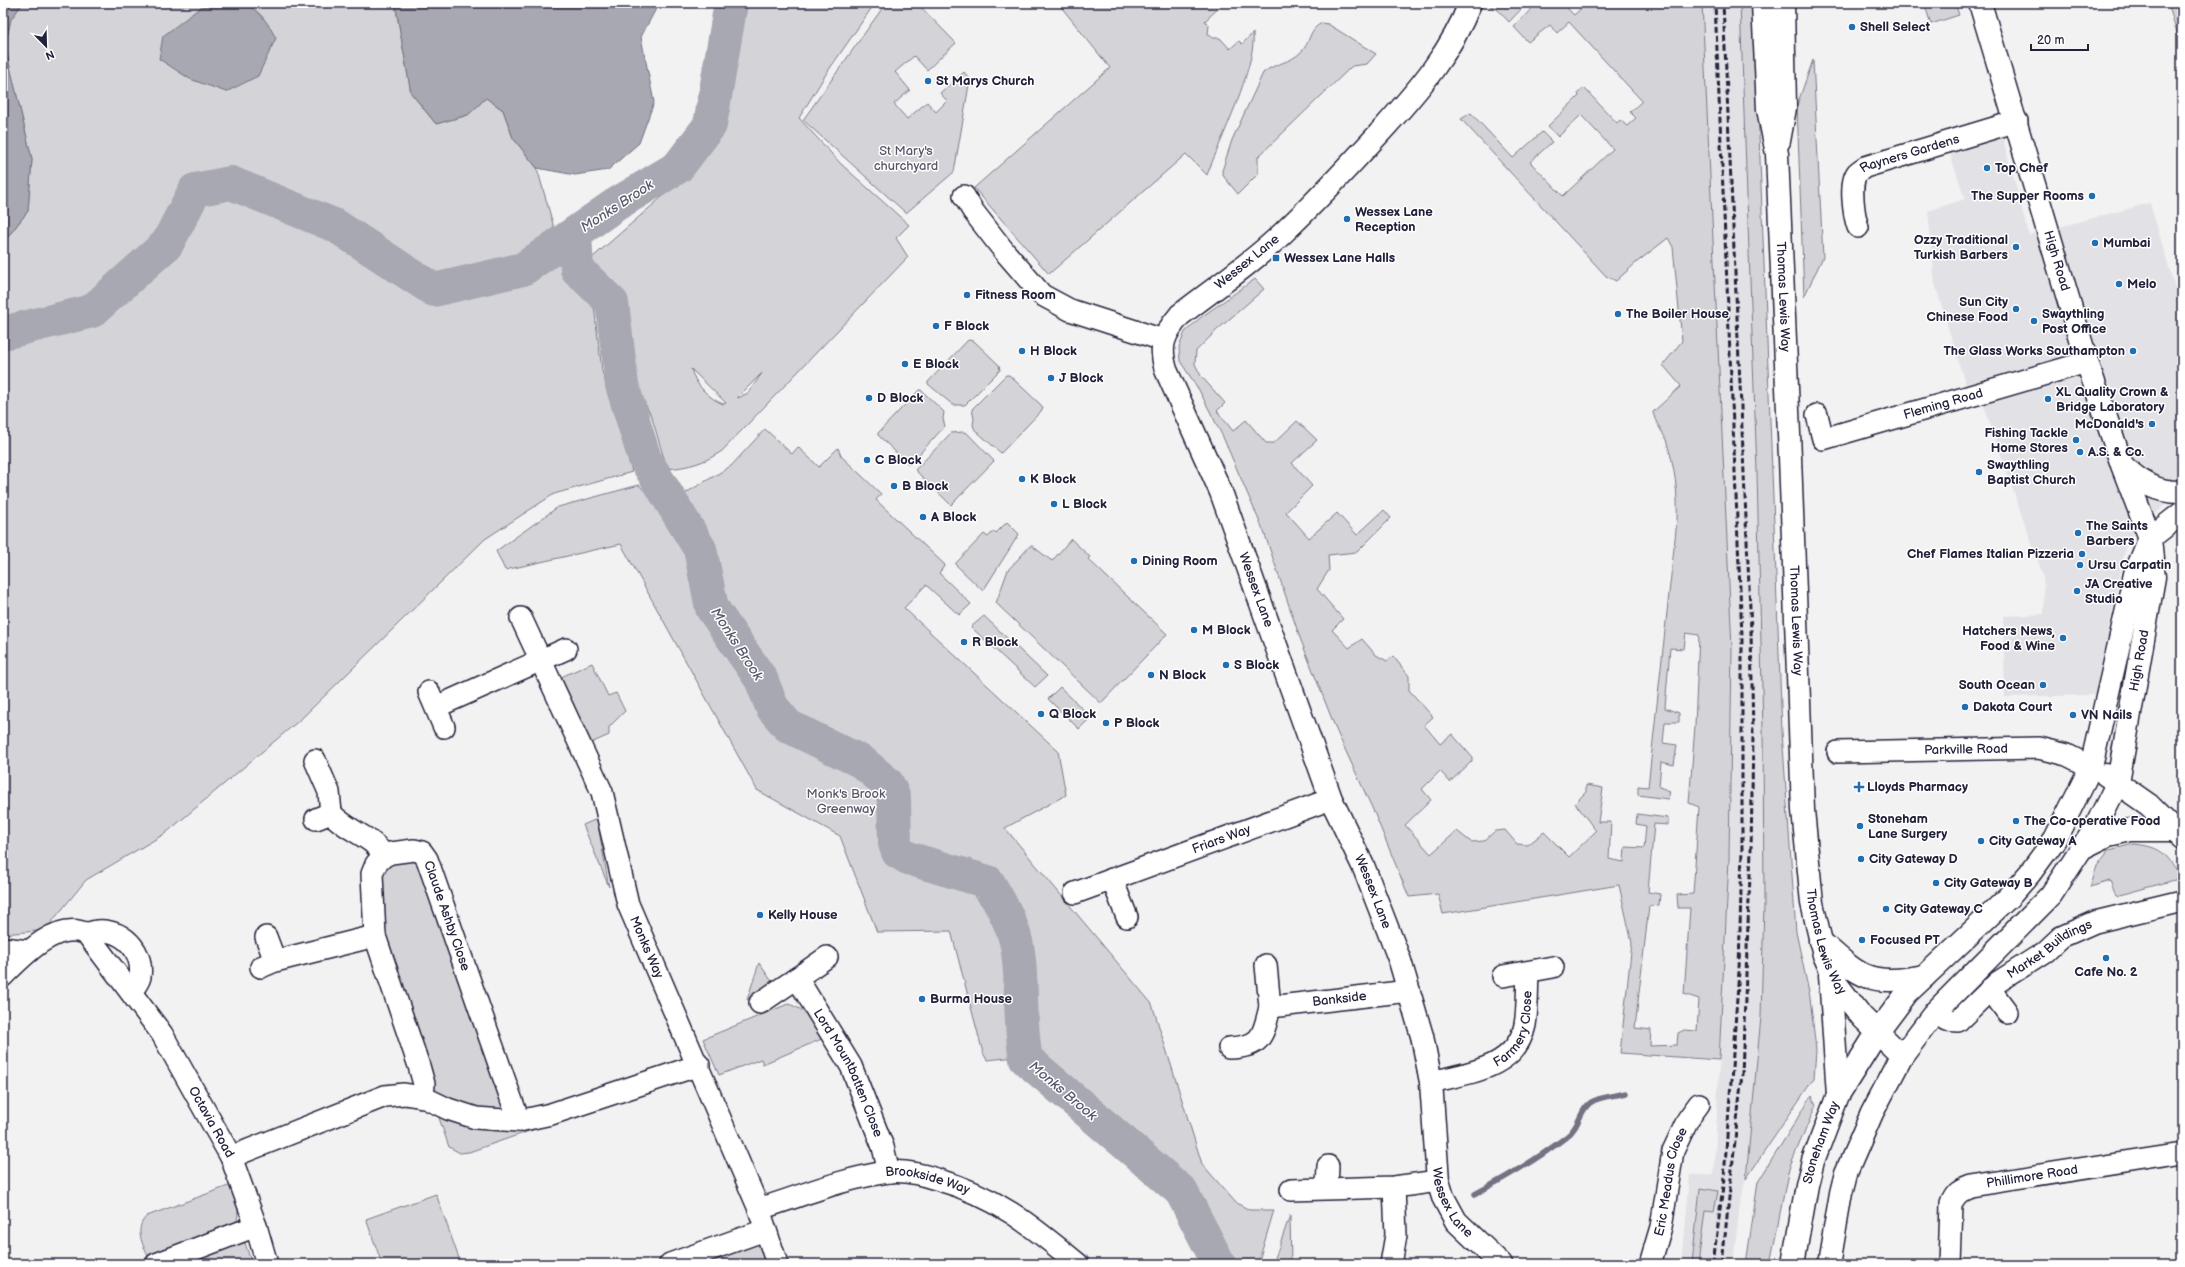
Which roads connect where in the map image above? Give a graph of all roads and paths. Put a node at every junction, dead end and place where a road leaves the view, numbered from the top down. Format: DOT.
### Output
graph roads {
  1 [pos="1470,3"];
  2 [pos="1763,3"];
  3 [pos="1783,3"];
  4 [pos="1980,3"];
  5 [pos="2017,121"];
  6 [pos="1777,154"];
  7 [pos="964,196"];
  8 [pos="1858,227"];
  9 [pos="1163,340"];
  10 [pos="2087,362"];
  11 [pos="1817,415"];
  12 [pos="2122,465"];
  13 [pos="2182,492"];
  14 [pos="2182,513"];
  15 [pos="2150,538"];
  16 [pos="521,618"];
  17 [pos="566,649"];
  18 [pos="541,661"];
  19 [pos="444,727"];
  20 [pos="1838,752"];
  21 [pos="316,760"];
  22 [pos="2091,766"];
  23 [pos="2118,782"];
  24 [pos="1331,799"];
  25 [pos="2178,834"];
  26 [pos="2082,848"];
  27 [pos="384,856"];
  28 [pos="1112,879"];
  29 [pos="1075,893"];
  30 [pos="2182,901"];
  31 [pos="1127,917"];
  32 [pos="86,934"];
  33 [pos="375,936"];
  34 [pos="266,937"];
  35 [pos="1819,940"];
  36 [pos="3,948"];
  37 [pos="29,951"];
  38 [pos="827,957"];
  39 [pos="1266,965"];
  40 [pos="1553,967"];
  41 [pos="1830,969"];
  42 [pos="1528,972"];
  43 [pos="3,976"];
  44 [pos="1504,976"];
  45 [pos="1925,976"];
  46 [pos="797,978"];
  47 [pos="1990,989"];
  48 [pos="1409,991"];
  49 [pos="131,992"];
  50 [pos="760,1003"];
  51 [pos="1270,1007"];
  52 [pos="1936,1011"];
  53 [pos="2007,1012"];
  54 [pos="1877,1032"];
  55 [pos="1229,1048"];
  56 [pos="1902,1056"];
  57 [pos="699,1065"];
  58 [pos="1431,1082"];
  59 [pos="1838,1095"];
  60 [pos="423,1097"];
  61 [pos="1699,1104"];
  62 [pos="519,1120"];
  63 [pos="2182,1153"];
  64 [pos="231,1157"];
  65 [pos="1328,1166"];
  66 [pos="889,1172"];
  67 [pos="1438,1181"];
  68 [pos="1394,1187"];
  69 [pos="1327,1188"];
  70 [pos="1292,1190"];
  71 [pos="758,1209"];
  72 [pos="256,1226"];
  73 [pos="765,1230"];
  74 [pos="156,1264"];
  75 [pos="267,1264"];
  76 [pos="670,1264"];
  77 [pos="777,1264"];
  78 [pos="1078,1264"];
  79 [pos="1391,1264"];
  80 [pos="1501,1264"];
  81 [pos="1650,1264"];
  82 [pos="1793,1264"];
  83 [pos="1829,1264"];
  84 [pos="1949,1264"];
  1 -- 9 [label="main road, Wessex Lane"];
  2 -- 6 [label="main road, Thomas Lewis Way"];
  3 -- 6 [label="main road, Thomas Lewis Way"];
  4 -- 5 [label="main road, High Road"];
  5 -- 8 [label="street, Rayners Gardens"];
  5 -- 10 [label="main road, High Road"];
  6 -- 35 [label="main road, Thomas Lewis Way"];
  7 -- 9 [label="street"];
  9 -- 24 [label="main road, Wessex Lane"];
  10 -- 11 [label="street, Fleming Road"];
  10 -- 12 [label="main road, High Road"];
  12 -- 13 [label="main road"];
  12 -- 15 [label="main road, High Road"];
  14 -- 15 [label="main road"];
  15 -- 22 [label="main road, High Road"];
  15 -- 23 [label="main road, High Road"];
  16 -- 18 [label="street, Monks Way"];
  17 -- 18 [label="street"];
  18 -- 19 [label="street"];
  18 -- 57 [label="street, Monks Way"];
  20 -- 22 [label="street, Parkville Road"];
  21 -- 27 [label="street"];
  22 -- 23 [label="main road"];
  22 -- 45 [label="main road, High Road"];
  23 -- 25 [label="main road"];
  23 -- 26 [label="main road, High Road"];
  24 -- 28 [label="street, Friars Way"];
  24 -- 48 [label="main road, Wessex Lane"];
  25 -- 26 [label="main road"];
  26 -- 52 [label="main road, High Road"];
  27 -- 33 [label="street"];
  27 -- 62 [label="street, Claude Ashby Close"];
  28 -- 29 [label="street, Friars Way"];
  28 -- 31 [label="street"];
  30 -- 47 [label="street, Market Buildings"];
  32 -- 37 [label="street"];
  32 -- 49 [label="street, Octavia Road"];
  32 -- 49 [label="street"];
  33 -- 34 [label="street"];
  33 -- 60 [label="street"];
  35 -- 41 [label="main road, Thomas Lewis Way"];
  35 -- 45 [label="main road"];
  36 -- 37 [label="street"];
  37 -- 43 [label="street"];
  38 -- 46 [label="street"];
  39 -- 51 [label="street"];
  40 -- 42 [label="street, Farmery Close"];
  41 -- 54 [label="main road, Thomas Lewis Way"];
  41 -- 59 [label="main road"];
  42 -- 44 [label="street, Farmery Close"];
  42 -- 58 [label="street, Farmery Close"];
  45 -- 54 [label="main road, Stoneham Way"];
  46 -- 50 [label="street"];
  46 -- 66 [label="street, Lord Mountbatten Close"];
  47 -- 52 [label="street, Market Buildings"];
  47 -- 53 [label="street"];
  48 -- 51 [label="street, Bankside"];
  48 -- 58 [label="main road, Wessex Lane"];
  49 -- 64 [label="street, Octavia Road"];
  51 -- 55 [label="street"];
  52 -- 56 [label="main road, High Road"];
  54 -- 56 [label="main road, Thomas Lewis Way"];
  54 -- 59 [label="main road, Stoneham Way"];
  56 -- 83 [label="main road"];
  57 -- 62 [label="street"];
  57 -- 71 [label="street, Monks Way"];
  58 -- 67 [label="main road, Wessex Lane"];
  59 -- 82 [label="main road, Stoneham Way"];
  60 -- 62 [label="street"];
  60 -- 64 [label="street"];
  61 -- 81 [label="street, Eric Meadus Close"];
  63 -- 84 [label="street, Phillimore Road"];
  64 -- 72 [label="street, Octavia Road"];
  65 -- 69 [label="street"];
  66 -- 71 [label="street, Brookside Way"];
  66 -- 78 [label="street, Brookside Way"];
  67 -- 68 [label="street"];
  67 -- 80 [label="main road, Wessex Lane"];
  68 -- 69 [label="street"];
  68 -- 79 [label="street"];
  69 -- 70 [label="street"];
  71 -- 73 [label="street, Monks Way"];
  72 -- 74 [label="street"];
  72 -- 75 [label="street, Octavia Road"];
  73 -- 76 [label="street"];
  73 -- 77 [label="street, Monks Way"];
}
